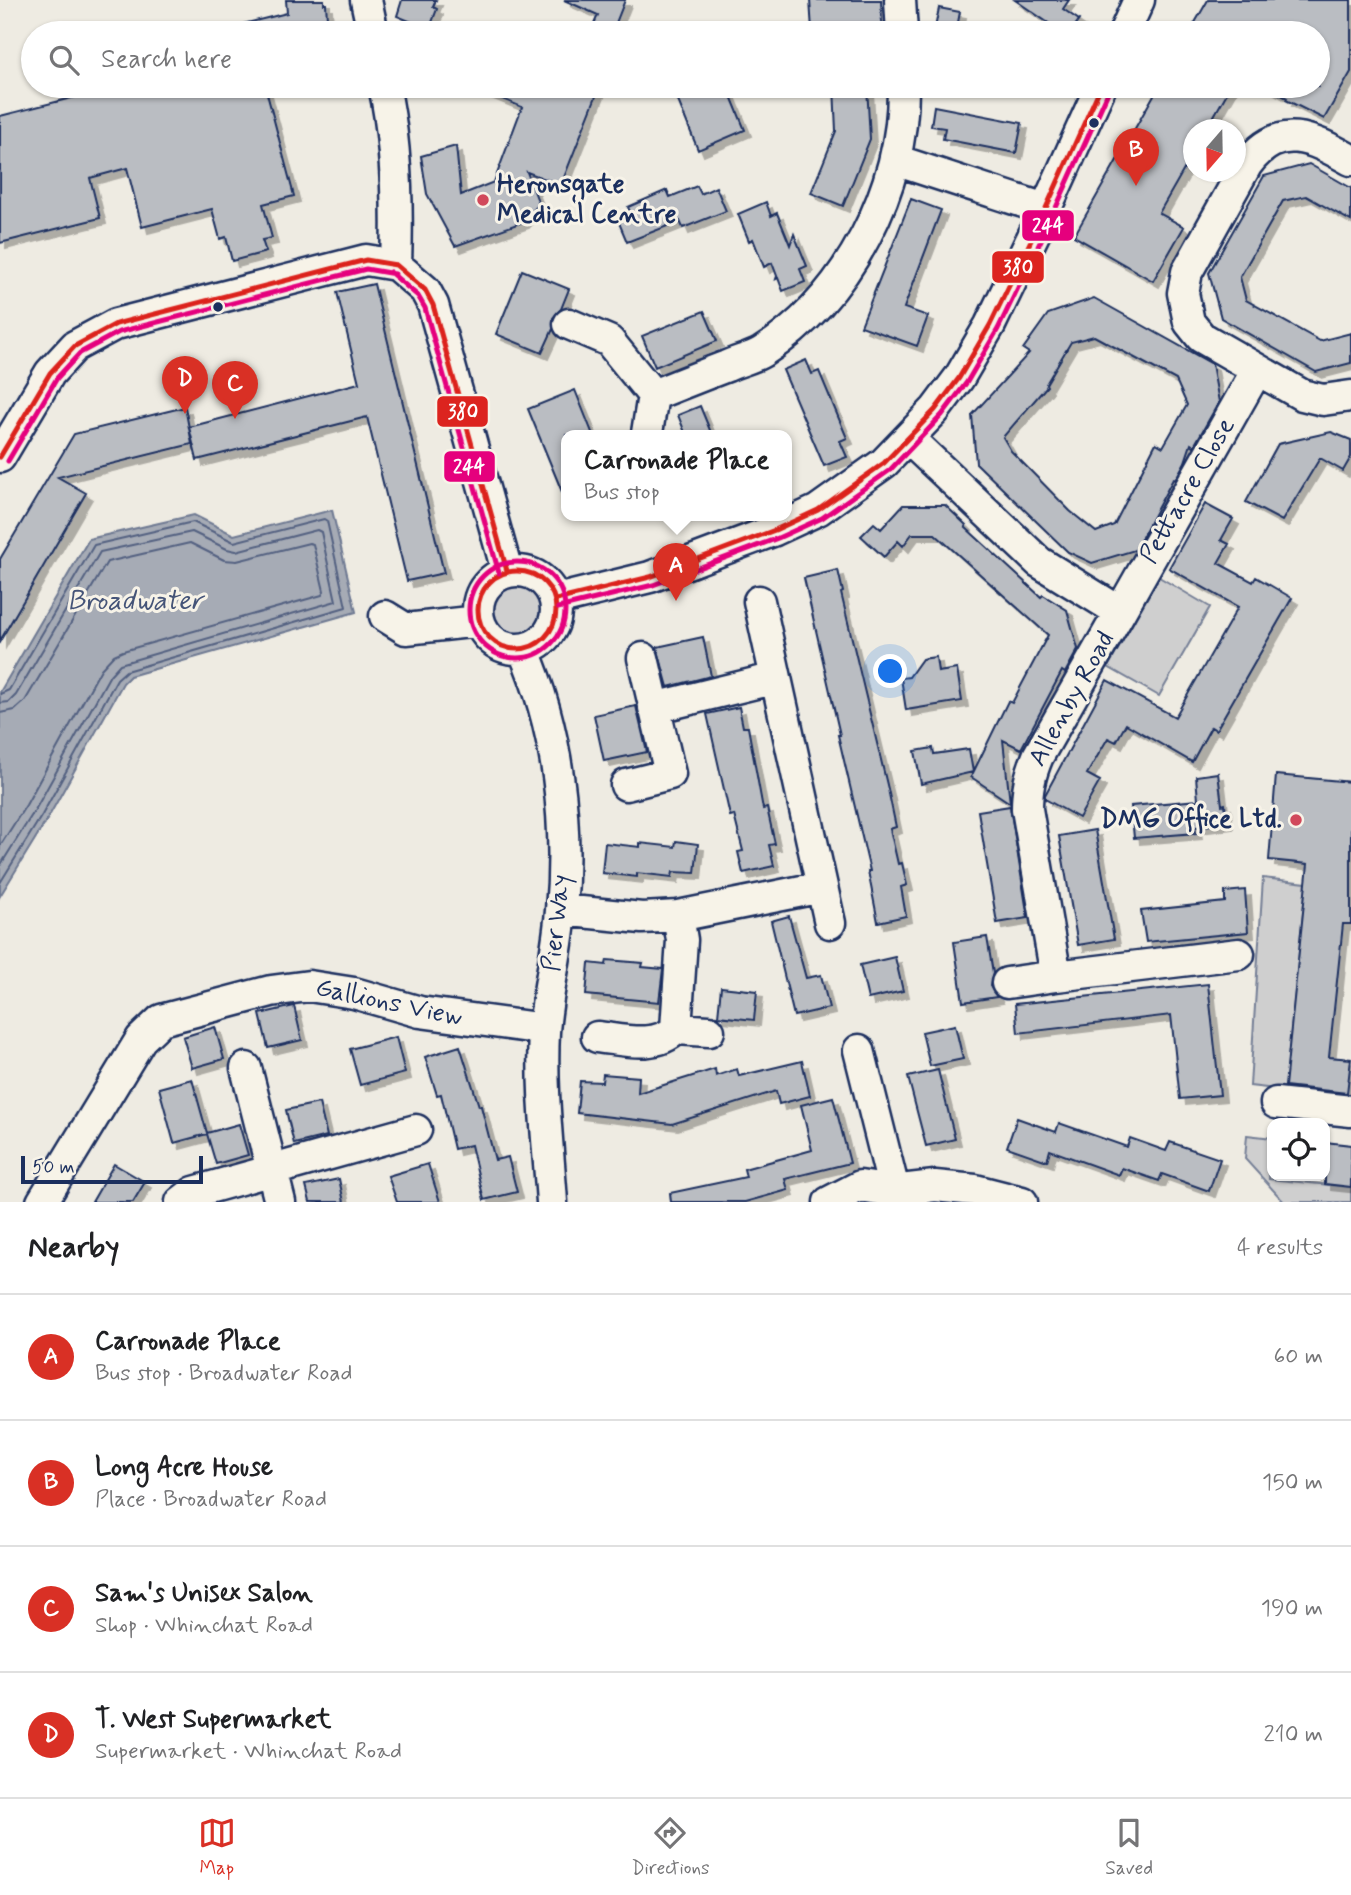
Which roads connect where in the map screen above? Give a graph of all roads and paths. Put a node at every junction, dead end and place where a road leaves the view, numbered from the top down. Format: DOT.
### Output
graph roads {
  1 [pos="366,0"];
  2 [pos="900,0"];
  3 [pos="1139,0"];
  4 [pos="370,21"];
  5 [pos="901,21"];
  6 [pos="1129,21"];
  7 [pos="387,98"];
  8 [pos="902,98"];
  9 [pos="1096,98"];
  10 [pos="895,160"];
  11 [pos="1351,160"];
  12 [pos="1045,209"];
  13 [pos="396,265"];
  14 [pos="569,324"];
  15 [pos="1256,370"];
  16 [pos="653,395"];
  17 [pos="1351,396"];
  18 [pos="647,430"];
  19 [pos="909,439"];
  20 [pos="0,457"];
  21 [pos="507,571"];
  22 [pos="555,600"];
  23 [pos="759,601"];
  24 [pos="1120,611"];
  25 [pos="385,616"];
  26 [pos="479,621"];
  27 [pos="523,649"];
  28 [pos="643,658"];
  29 [pos="776,678"];
  30 [pos="654,708"];
  31 [pos="626,785"];
  32 [pos="822,887"];
  33 [pos="561,910"];
  34 [pos="678,916"];
  35 [pos="830,923"];
  36 [pos="1239,954"];
  37 [pos="1056,976"];
  38 [pos="1007,983"];
  39 [pos="544,1029"];
  40 [pos="676,1029"];
  41 [pos="709,1031"];
  42 [pos="597,1037"];
  43 [pos="859,1049"];
  44 [pos="246,1068"];
  45 [pos="1276,1103"];
  46 [pos="1351,1111"];
  47 [pos="416,1130"];
  48 [pos="272,1168"];
  49 [pos="894,1197"];
  50 [pos="42,1202"];
  51 [pos="181,1202"];
  52 [pos="281,1202"];
  53 [pos="552,1202"];
  54 [pos="829,1202"];
  55 [pos="1022,1202"];
  1 -- 4 [label="street"];
  2 -- 5 [label="street"];
  3 -- 6 [label="street"];
  7 -- 13 [label="street"];
  8 -- 10 [label="street"];
  9 -- 12 [label="street"];
  10 -- 12 [label="street"];
  10 -- 16 [label="street"];
  11 -- 15 [label="street"];
  12 -- 19 [label="street"];
  13 -- 20 [label="street"];
  13 -- 21 [label="street"];
  14 -- 16 [label="street"];
  15 -- 17 [label="street"];
  15 -- 24 [label="street, Pettacre Close"];
  16 -- 18 [label="street"];
  19 -- 22 [label="street"];
  19 -- 24 [label="street, Allenby Road"];
  21 -- 22 [label="street"];
  21 -- 26 [label="street"];
  22 -- 27 [label="street"];
  23 -- 29 [label="street"];
  24 -- 37 [label="street, Allenby Road"];
  25 -- 26 [label="street"];
  26 -- 27 [label="street"];
  27 -- 33 [label="street, Pier Way"];
  28 -- 30 [label="street"];
  29 -- 30 [label="street"];
  29 -- 32 [label="street"];
  30 -- 31 [label="street"];
  32 -- 34 [label="street"];
  32 -- 35 [label="street"];
  33 -- 34 [label="street"];
  33 -- 39 [label="street, Pier Way"];
  34 -- 40 [label="street"];
  36 -- 37 [label="street"];
  37 -- 38 [label="street"];
  39 -- 50 [label="street, Gallions View"];
  39 -- 53 [label="street, Pier Way"];
  40 -- 41 [label="street"];
  40 -- 42 [label="street"];
  43 -- 49 [label="street"];
  44 -- 48 [label="street"];
  45 -- 46 [label="street"];
  47 -- 48 [label="street"];
  48 -- 51 [label="street"];
  48 -- 52 [label="street"];
  49 -- 54 [label="street"];
  49 -- 55 [label="street"];
}
